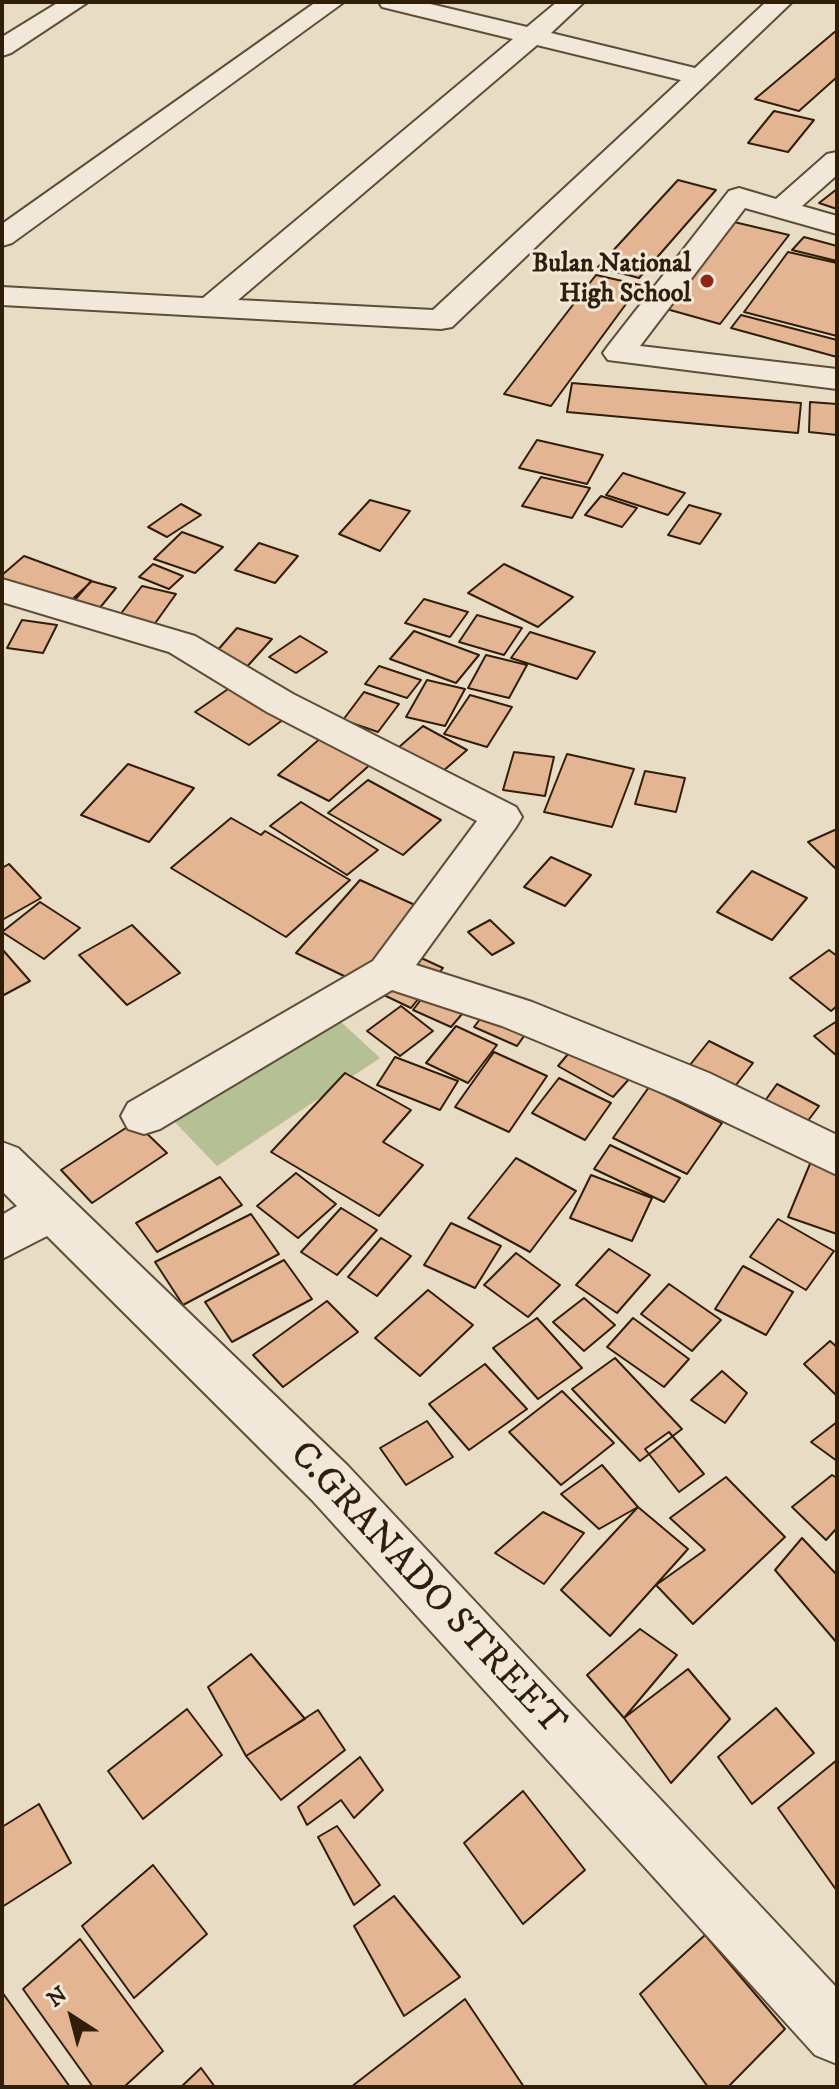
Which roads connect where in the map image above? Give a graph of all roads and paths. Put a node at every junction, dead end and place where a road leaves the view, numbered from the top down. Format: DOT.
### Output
graph roads {
  1 [pos="332,2"];
  2 [pos="391,2"];
  3 [pos="572,2"];
  4 [pos="780,2"];
  5 [pos="65,4"];
  6 [pos="528,36"];
  7 [pos="2,48"];
  8 [pos="701,77"];
  9 [pos="837,160"];
  10 [pos="783,208"];
  11 [pos="837,225"];
  12 [pos="2,237"];
  13 [pos="2,296"];
  14 [pos="212,306"];
  15 [pos="837,379"];
  16 [pos="2,590"];
  17 [pos="388,972"];
  18 [pos="144,1116"];
  19 [pos="837,1156"];
  20 [pos="2,1161"];
  21 [pos="50,1210"];
  22 [pos="2,1239"];
  23 [pos="837,2033"];
  1 -- 12 [label="street"];
  2 -- 6 [label="street"];
  3 -- 6 [label="street"];
  4 -- 8 [label="street"];
  5 -- 7 [label="street"];
  6 -- 8 [label="street"];
  6 -- 14 [label="street"];
  8 -- 14 [label="street"];
  9 -- 10 [label="street"];
  10 -- 11 [label="street"];
  10 -- 15 [label="street"];
  13 -- 14 [label="street"];
  16 -- 17 [label="street"];
  17 -- 18 [label="street"];
  17 -- 19 [label="street"];
  20 -- 21 [label="street, C.GRANADO STREET"];
  21 -- 22 [label="street"];
  21 -- 23 [label="street, C.GRANADO STREET"];
}
